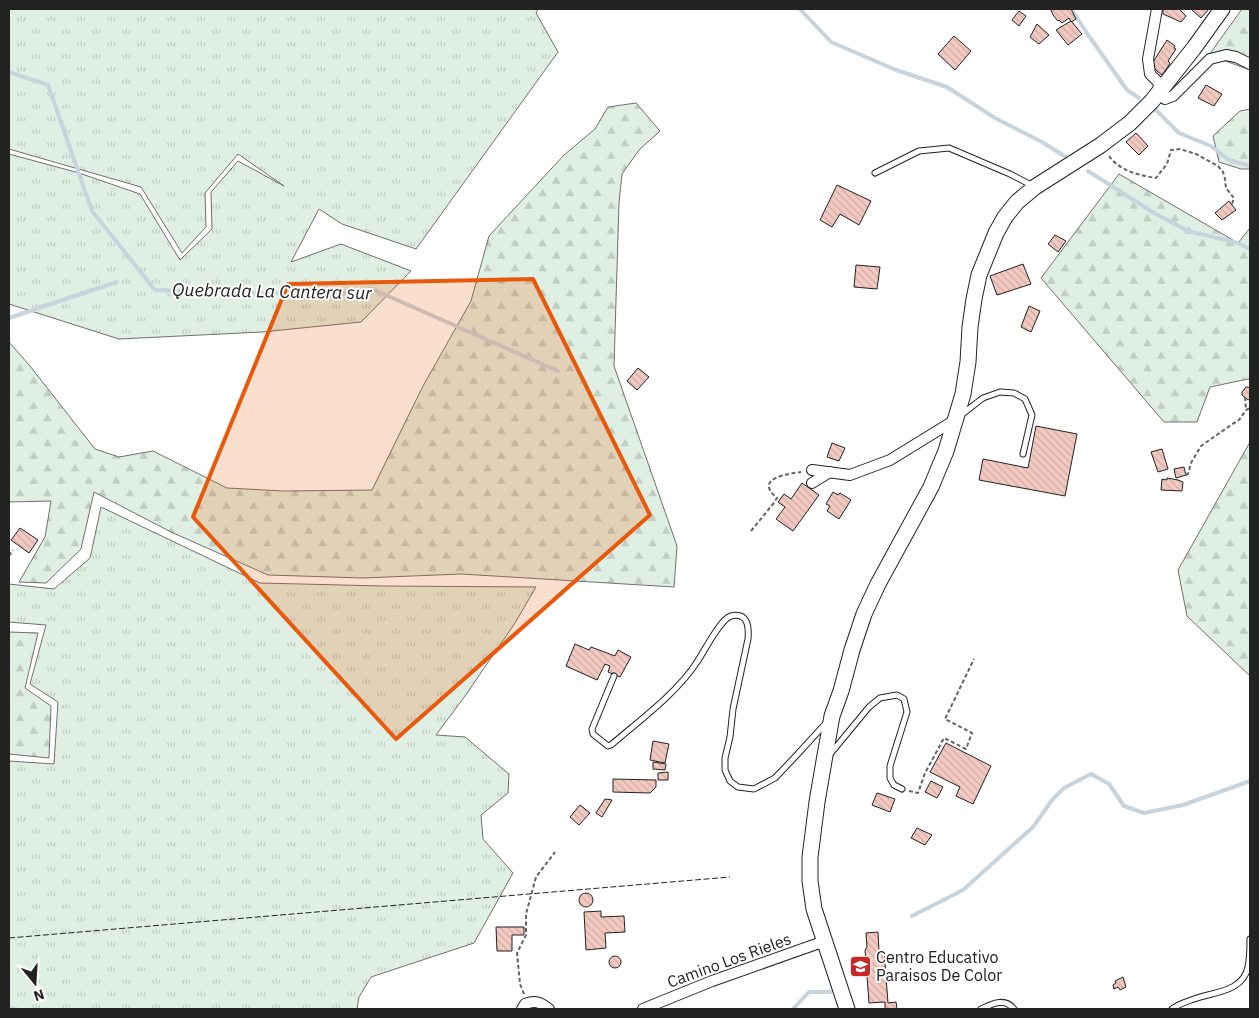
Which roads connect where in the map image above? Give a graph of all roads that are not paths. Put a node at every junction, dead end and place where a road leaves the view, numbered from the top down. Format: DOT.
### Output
graph roads {
  1 [pos="1156,9"];
  2 [pos="1222,9"];
  3 [pos="1250,64"];
  4 [pos="1158,94"];
  5 [pos="875,173"];
  6 [pos="1035,187"];
  7 [pos="955,420"];
  8 [pos="1023,454"];
  9 [pos="812,470"];
  10 [pos="830,472"];
  11 [pos="812,483"];
  12 [pos="614,676"];
  13 [pos="832,716"];
  14 [pos="824,761"];
  15 [pos="902,789"];
  16 [pos="1250,939"];
  17 [pos="825,941"];
  18 [pos="525,1006"];
  19 [pos="548,1009"];
  20 [pos="643,1009"];
  21 [pos="847,1009"];
  22 [pos="981,1009"];
  23 [pos="1014,1009"];
  24 [pos="1172,1009"];
  1 -- 4 [label="street"];
  2 -- 4 [label="main road"];
  3 -- 4 [label="street"];
  4 -- 6 [label="main road"];
  5 -- 6 [label="lane"];
  6 -- 7 [label="main road"];
  7 -- 8 [label="lane"];
  7 -- 10 [label="street"];
  7 -- 13 [label="main road"];
  9 -- 10 [label="street"];
  10 -- 11 [label="street"];
  12 -- 13 [label="lane"];
  13 -- 14 [label="main road"];
  14 -- 15 [label="lane"];
  14 -- 17 [label="main road"];
  16 -- 24 [label="lane"];
  17 -- 20 [label="street, Camino Los Rieles"];
  17 -- 21 [label="main road"];
  18 -- 19 [label="street"];
  22 -- 23 [label="lane"];
}
